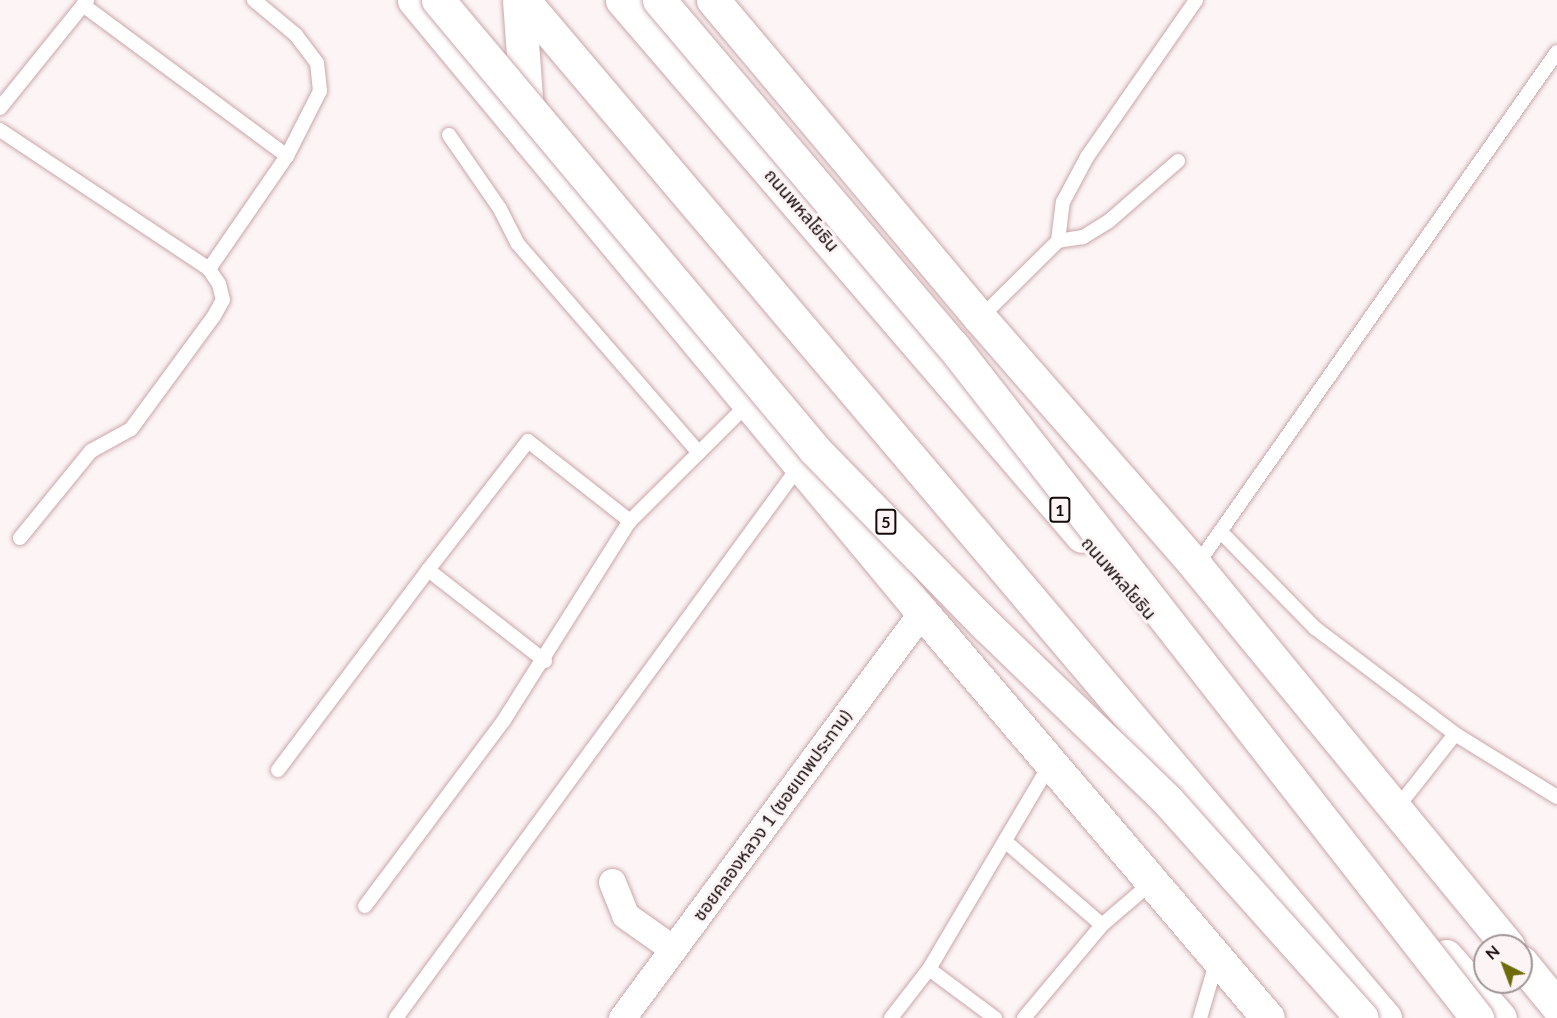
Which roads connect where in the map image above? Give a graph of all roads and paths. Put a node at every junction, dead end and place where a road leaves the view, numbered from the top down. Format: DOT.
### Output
graph roads {
  1 [pos="254,0"];
  2 [pos="414,0"];
  3 [pos="438,0"];
  4 [pos="521,0"];
  5 [pos="622,0"];
  6 [pos="659,0"];
  7 [pos="714,0"];
  8 [pos="1196,0"];
  9 [pos="85,3"];
  10 [pos="1557,52"];
  11 [pos="0,108"];
  12 [pos="0,130"];
  13 [pos="449,135"];
  14 [pos="529,138"];
  15 [pos="287,156"];
  16 [pos="1178,161"];
  17 [pos="1058,242"];
  18 [pos="209,270"];
  19 [pos="980,318"];
  20 [pos="749,403"];
  21 [pos="699,453"];
  22 [pos="800,465"];
  23 [pos="630,521"];
  24 [pos="1221,533"];
  25 [pos="20,538"];
  26 [pos="1196,566"];
  27 [pos="428,570"];
  28 [pos="922,612"];
  29 [pos="545,661"];
  30 [pos="1455,734"];
  31 [pos="1051,763"];
  32 [pos="279,770"];
  33 [pos="1557,797"];
  34 [pos="1396,809"];
  35 [pos="1005,841"];
  36 [pos="612,882"];
  37 [pos="1152,882"];
  38 [pos="365,906"];
  39 [pos="1102,925"];
  40 [pos="1498,934"];
  41 [pos="673,949"];
  42 [pos="1217,958"];
  43 [pos="929,969"];
  44 [pos="1533,977"];
  45 [pos="1557,1006"];
  46 [pos="396,1018"];
  47 [pos="622,1018"];
  48 [pos="891,1018"];
  49 [pos="995,1018"];
  50 [pos="1024,1018"];
  51 [pos="1200,1018"];
  52 [pos="1268,1018"];
  53 [pos="1362,1018"];
  54 [pos="1384,1018"];
  55 [pos="1477,1018"];
  56 [pos="1500,1018"];
  1 -- 15 [label="lane"];
  2 -- 14 [label="main road"];
  3 -- 53 [label="main road, 5, bridge"];
  4 -- 14 [label="main road"];
  4 -- 54 [label="main road"];
  5 -- 56 [label="main road, ถนนพหลโยธิน / 1"];
  6 -- 55 [label="main road, bridge"];
  7 -- 19 [label="main road"];
  8 -- 17 [label="lane"];
  9 -- 11 [label="lane"];
  9 -- 15 [label="lane"];
  10 -- 24 [label="lane"];
  12 -- 18 [label="lane"];
  13 -- 21 [label="lane"];
  14 -- 20 [label="main road"];
  15 -- 18 [label="lane"];
  16 -- 17 [label="lane"];
  17 -- 19 [label="lane"];
  18 -- 25 [label="lane"];
  19 -- 26 [label="main road"];
  20 -- 21 [label="lane"];
  20 -- 22 [label="main road"];
  21 -- 23 [label="lane"];
  22 -- 28 [label="main road"];
  22 -- 46 [label="lane"];
  23 -- 27 [label="lane"];
  23 -- 29 [label="lane"];
  24 -- 26 [label="lane"];
  24 -- 30 [label="lane"];
  26 -- 34 [label="main road"];
  27 -- 29 [label="lane"];
  27 -- 32 [label="lane"];
  28 -- 31 [label="main road"];
  28 -- 41 [label="street, ซอยคลองหลวง 1 (ซอยเทพประทาน)"];
  29 -- 38 [label="lane"];
  30 -- 33 [label="lane"];
  30 -- 34 [label="lane"];
  31 -- 35 [label="lane"];
  31 -- 37 [label="main road"];
  34 -- 40 [label="main road"];
  35 -- 39 [label="lane"];
  35 -- 43 [label="lane"];
  36 -- 41 [label="street"];
  37 -- 39 [label="lane"];
  37 -- 42 [label="main road"];
  39 -- 50 [label="lane"];
  41 -- 47 [label="street, ซอยคลองหลวง 1 (ซอยเทพประทาน)"];
  42 -- 51 [label="lane"];
  42 -- 52 [label="main road"];
  43 -- 48 [label="lane"];
  43 -- 49 [label="lane"];
  44 -- 45 [label="main road"];
}
